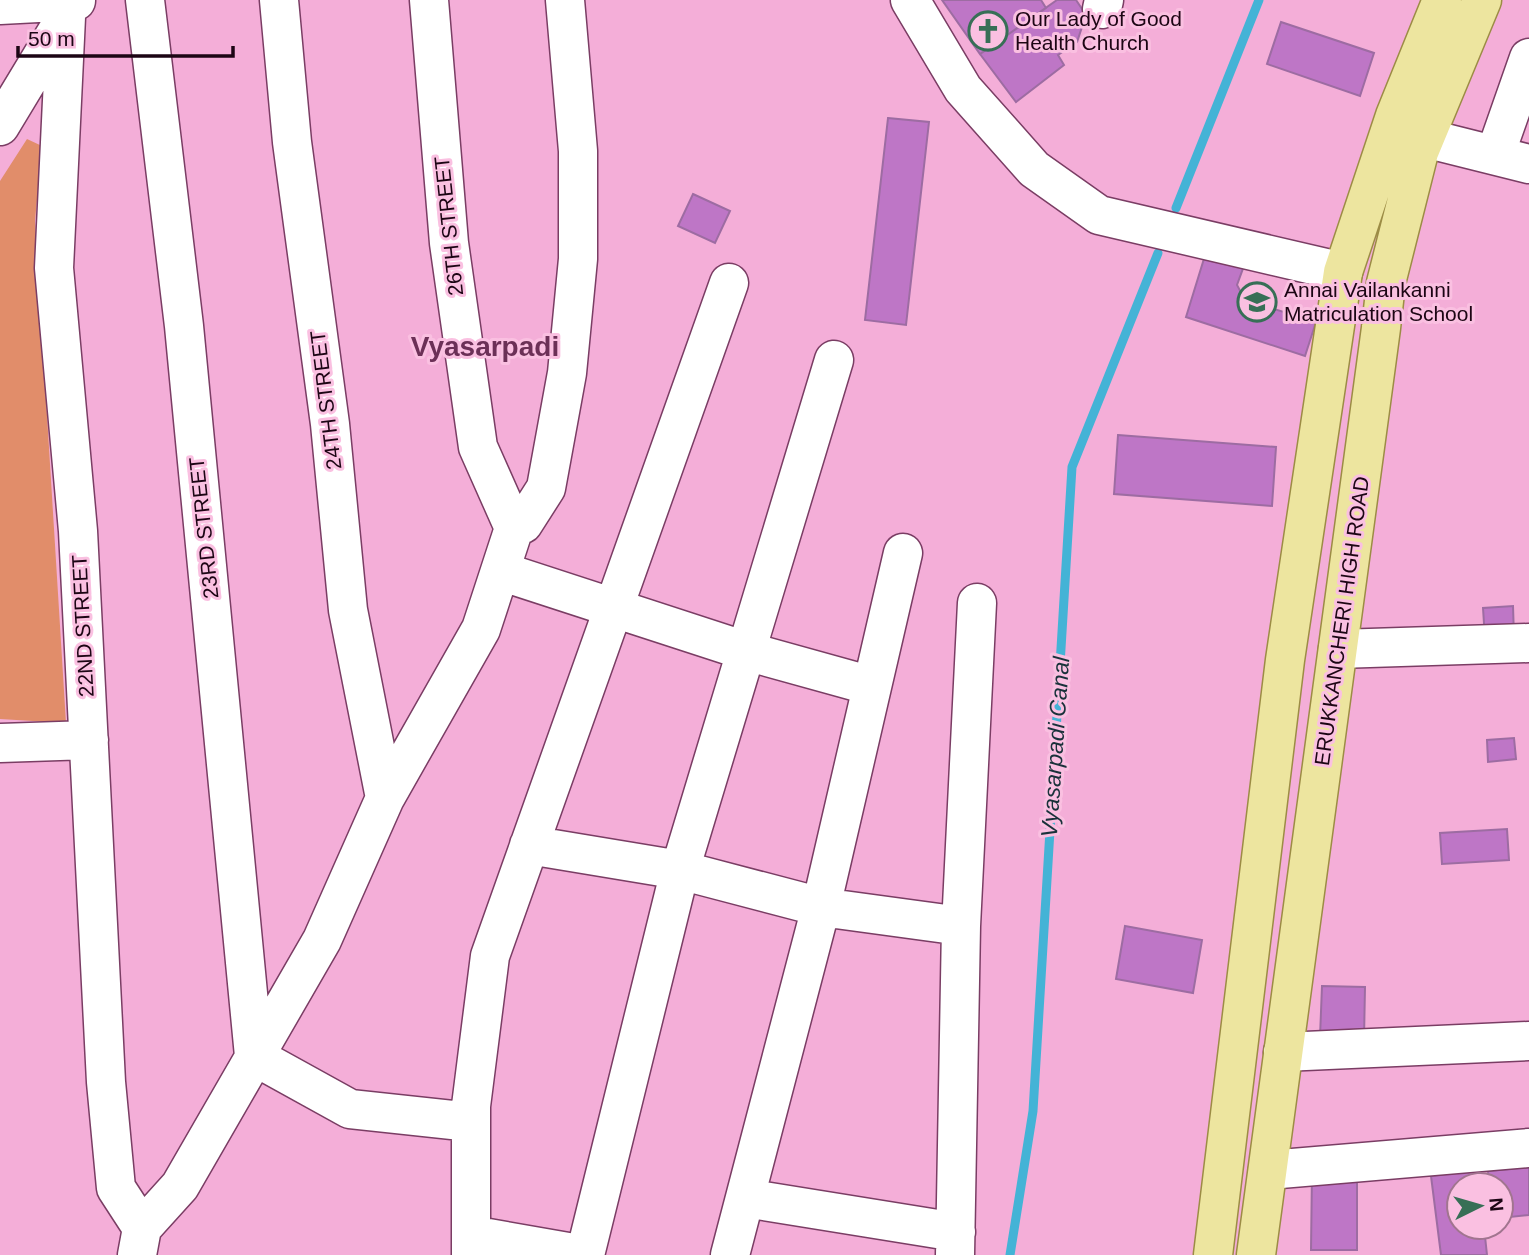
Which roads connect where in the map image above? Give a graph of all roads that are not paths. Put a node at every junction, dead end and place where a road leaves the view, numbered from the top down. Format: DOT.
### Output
graph roads {
  1 [pos="145,0"];
  2 [pos="279,0"];
  3 [pos="429,0"];
  4 [pos="565,0"];
  5 [pos="910,0"];
  6 [pos="1442,0"];
  7 [pos="1482,0"];
  8 [pos="0,5"];
  9 [pos="73,6"];
  10 [pos="1529,58"];
  11 [pos="0,126"];
  12 [pos="1425,138"];
  13 [pos="1512,159"];
  14 [pos="1343,272"];
  15 [pos="729,283"];
  16 [pos="834,360"];
  17 [pos="514,528"];
  18 [pos="903,553"];
  19 [pos="500,571"];
  20 [pos="977,603"];
  21 [pos="613,608"];
  22 [pos="1529,643"];
  23 [pos="1338,649"];
  24 [pos="746,651"];
  25 [pos="872,686"];
  26 [pos="89,740"];
  27 [pos="0,743"];
  28 [pos="385,798"];
  29 [pos="529,845"];
  30 [pos="680,870"];
  31 [pos="821,907"];
  32 [pos="961,926"];
  33 [pos="1529,1041"];
  34 [pos="1283,1052"];
  35 [pos="254,1056"];
  36 [pos="471,1122"];
  37 [pos="1529,1147"];
  38 [pos="1268,1170"];
  39 [pos="745,1198"];
  40 [pos="140,1241"];
  41 [pos="956,1243"];
  42 [pos="471,1245"];
  43 [pos="585,1255"];
  44 [pos="730,1255"];
  45 [pos="1213,1255"];
  46 [pos="1256,1255"];
  1 -- 35 [label="street, 23RD STREET"];
  2 -- 28 [label="street, 24TH STREET"];
  3 -- 17 [label="street, 26TH STREET"];
  4 -- 17 [label="street"];
  5 -- 14 [label="street"];
  6 -- 14 [label="main road"];
  7 -- 12 [label="main road, ERUKKANCHERI HIGH ROAD"];
  8 -- 9 [label="street"];
  9 -- 11 [label="street"];
  9 -- 26 [label="street, 22ND STREET"];
  10 -- 13 [label="street"];
  12 -- 13 [label="street"];
  12 -- 23 [label="main road, ERUKKANCHERI HIGH ROAD"];
  14 -- 45 [label="main road"];
  15 -- 21 [label="street"];
  16 -- 24 [label="street"];
  17 -- 19 [label="street"];
  18 -- 25 [label="street"];
  19 -- 21 [label="street"];
  19 -- 28 [label="street"];
  20 -- 32 [label="street"];
  21 -- 24 [label="street"];
  21 -- 29 [label="street"];
  22 -- 23 [label="street"];
  23 -- 34 [label="main road, ERUKKANCHERI HIGH ROAD"];
  24 -- 25 [label="street"];
  24 -- 30 [label="street"];
  25 -- 31 [label="street"];
  26 -- 27 [label="street"];
  26 -- 40 [label="street, 22ND STREET"];
  28 -- 35 [label="street"];
  29 -- 30 [label="street"];
  29 -- 36 [label="street"];
  30 -- 31 [label="street"];
  30 -- 43 [label="street"];
  31 -- 32 [label="street"];
  31 -- 39 [label="street"];
  32 -- 41 [label="street"];
  33 -- 34 [label="street"];
  34 -- 38 [label="main road, ERUKKANCHERI HIGH ROAD"];
  35 -- 36 [label="street"];
  35 -- 40 [label="street"];
  36 -- 42 [label="street"];
  37 -- 38 [label="street"];
  38 -- 46 [label="main road, ERUKKANCHERI HIGH ROAD"];
  39 -- 41 [label="street"];
  39 -- 44 [label="street"];
  42 -- 43 [label="street"];
}
